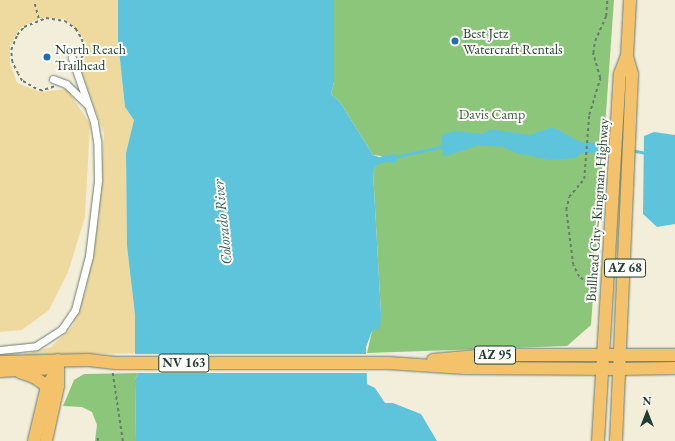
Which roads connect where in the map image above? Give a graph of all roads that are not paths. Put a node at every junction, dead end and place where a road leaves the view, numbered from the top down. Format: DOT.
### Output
graph roads {
  1 [pos="630,0"];
  2 [pos="72,58"];
  3 [pos="53,79"];
  4 [pos="86,103"];
  5 [pos="624,131"];
  6 [pos="0,350"];
  7 [pos="675,355"];
  8 [pos="602,356"];
  9 [pos="620,356"];
  10 [pos="0,362"];
  11 [pos="251,363"];
  12 [pos="388,363"];
  13 [pos="57,364"];
  14 [pos="601,368"];
  15 [pos="675,368"];
  16 [pos="620,369"];
  17 [pos="14,370"];
  18 [pos="0,371"];
  19 [pos="47,386"];
  20 [pos="34,441"];
  21 [pos="46,441"];
  22 [pos="598,441"];
  23 [pos="616,441"];
  1 -- 5 [label="main road, Bullhead City–Kingman Highway / AZ 68"];
  2 -- 4 [label="street"];
  3 -- 4 [label="street"];
  4 -- 6 [label="street"];
  5 -- 8 [label="main road, Bullhead City–Kingman Highway / AZ 68"];
  5 -- 9 [label="main road, Bullhead City–Kingman Highway / AZ 68"];
  7 -- 9 [label="main road"];
  8 -- 9 [label="main road, AZ 95"];
  8 -- 12 [label="main road, AZ 95"];
  8 -- 14 [label="main road, Bullhead City–Kingman Highway / AZ 68"];
  9 -- 16 [label="main road, Bullhead City–Kingman Highway"];
  10 -- 13 [label="main road, NV 163"];
  11 -- 12 [label="main road, AZ 95"];
  11 -- 13 [label="main road, NV 163"];
  12 -- 14 [label="main road, AZ 95"];
  13 -- 17 [label="main road, NV 163"];
  13 -- 19 [label="main road"];
  13 -- 21 [label="main road"];
  14 -- 16 [label="main road"];
  14 -- 22 [label="main road, Bullhead City–Kingman Highway"];
  15 -- 16 [label="main road"];
  16 -- 23 [label="main road, Bullhead City–Kingman Highway"];
  17 -- 18 [label="main road, NV 163"];
  17 -- 19 [label="main road"];
  19 -- 20 [label="main road"];
}
